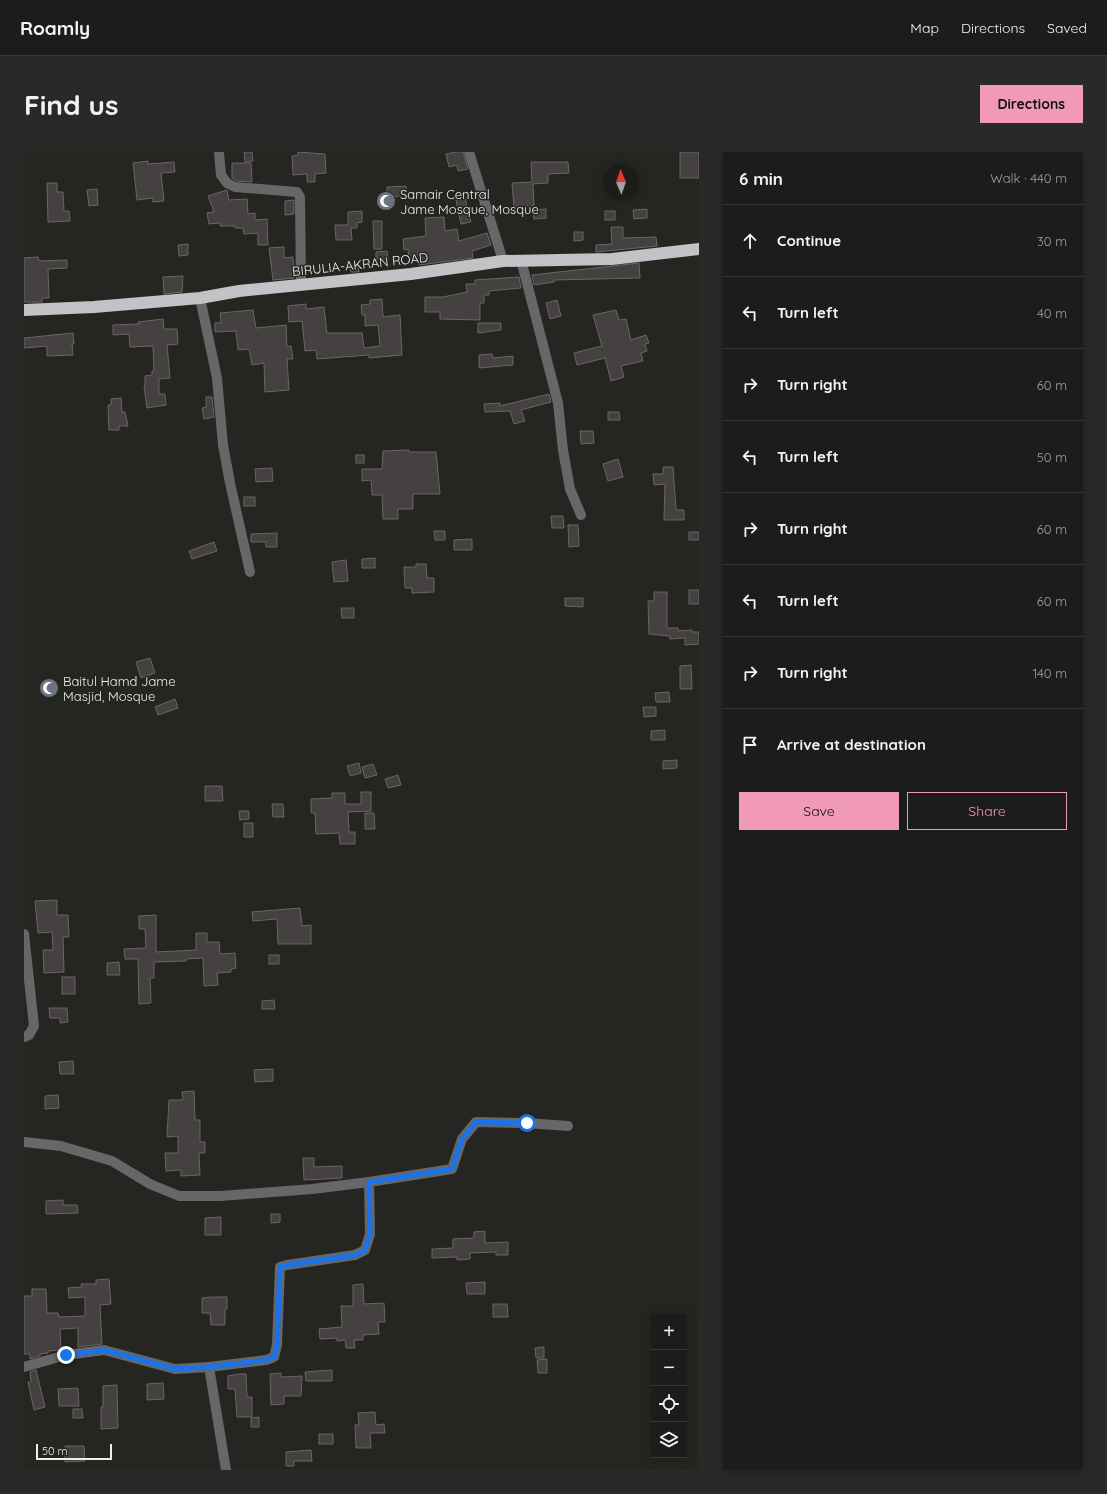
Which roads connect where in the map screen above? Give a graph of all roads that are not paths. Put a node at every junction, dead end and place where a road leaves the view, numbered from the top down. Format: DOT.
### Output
graph roads {
  1 [pos="219,152"];
  2 [pos="469,152"];
  3 [pos="699,249"];
  4 [pos="521,260"];
  5 [pos="503,261"];
  6 [pos="301,285"];
  7 [pos="200,298"];
  8 [pos="24,310"];
  9 [pos="581,515"];
  10 [pos="250,572"];
  11 [pos="24,934"];
  12 [pos="24,1037"];
  13 [pos="568,1126"];
  14 [pos="24,1142"];
  15 [pos="369,1182"];
  16 [pos="24,1367"];
  17 [pos="209,1367"];
  18 [pos="226,1470"];
  1 -- 6 [label="street"];
  2 -- 5 [label="street"];
  3 -- 4 [label="highway, BIRULIA-AKRAN ROAD"];
  4 -- 5 [label="highway, BIRULIA-AKRAN ROAD"];
  4 -- 9 [label="street"];
  5 -- 6 [label="highway, BIRULIA-AKRAN ROAD"];
  6 -- 7 [label="highway, BIRULIA-AKRAN ROAD"];
  7 -- 8 [label="highway, BIRULIA-AKRAN ROAD"];
  7 -- 10 [label="street"];
  11 -- 12 [label="street"];
  13 -- 15 [label="street"];
  14 -- 15 [label="street"];
  15 -- 17 [label="street"];
  16 -- 17 [label="street"];
  17 -- 18 [label="street"];
}
